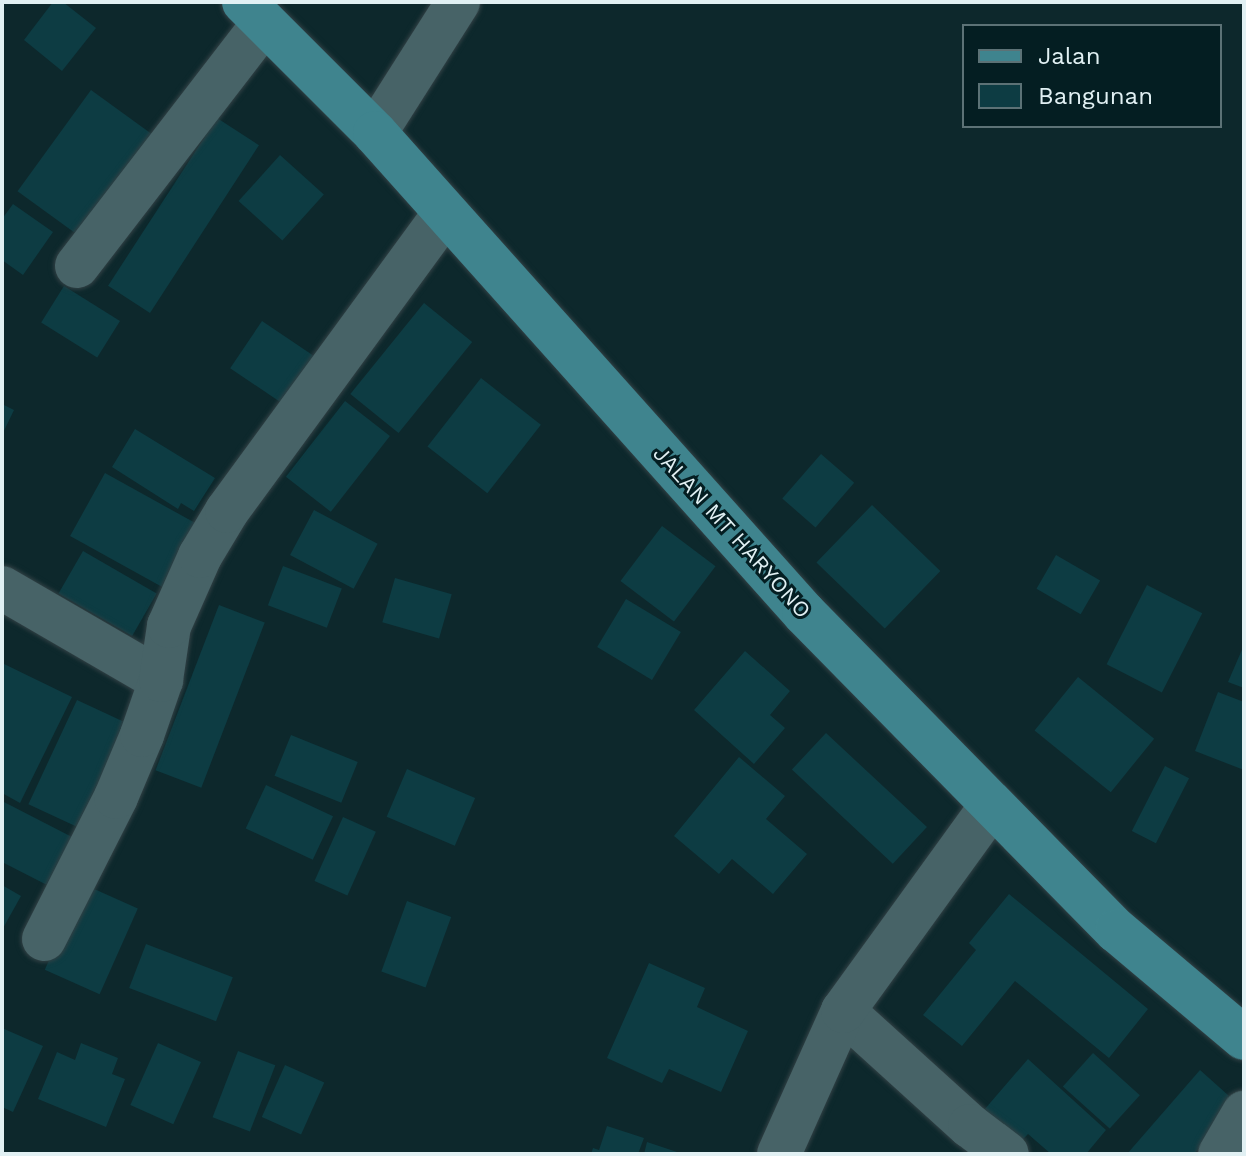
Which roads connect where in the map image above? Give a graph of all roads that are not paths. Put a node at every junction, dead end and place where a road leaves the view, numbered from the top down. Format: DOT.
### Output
graph roads {
  1 [pos="458,2"];
  2 [pos="254,12"];
  3 [pos="375,133"];
  4 [pos="445,213"];
  5 [pos="77,266"];
  6 [pos="2,588"];
  7 [pos="161,680"];
  8 [pos="992,805"];
  9 [pos="44,939"];
  10 [pos="843,1011"];
  11 [pos="1244,1038"];
  12 [pos="1244,1113"];
  13 [pos="779,1154"];
  14 [pos="1007,1154"];
  15 [pos="1220,1154"];
  1 -- 3 [label="street"];
  2 -- 3 [label="main road, JALAN MT HARYONO"];
  2 -- 5 [label="street"];
  3 -- 4 [label="main road, JALAN MT HARYONO"];
  4 -- 7 [label="street"];
  4 -- 8 [label="main road, JALAN MT HARYONO"];
  6 -- 7 [label="street"];
  7 -- 9 [label="street"];
  8 -- 10 [label="street"];
  8 -- 11 [label="main road, JALAN MT HARYONO"];
  10 -- 13 [label="street"];
  10 -- 14 [label="street"];
  12 -- 15 [label="street"];
}
